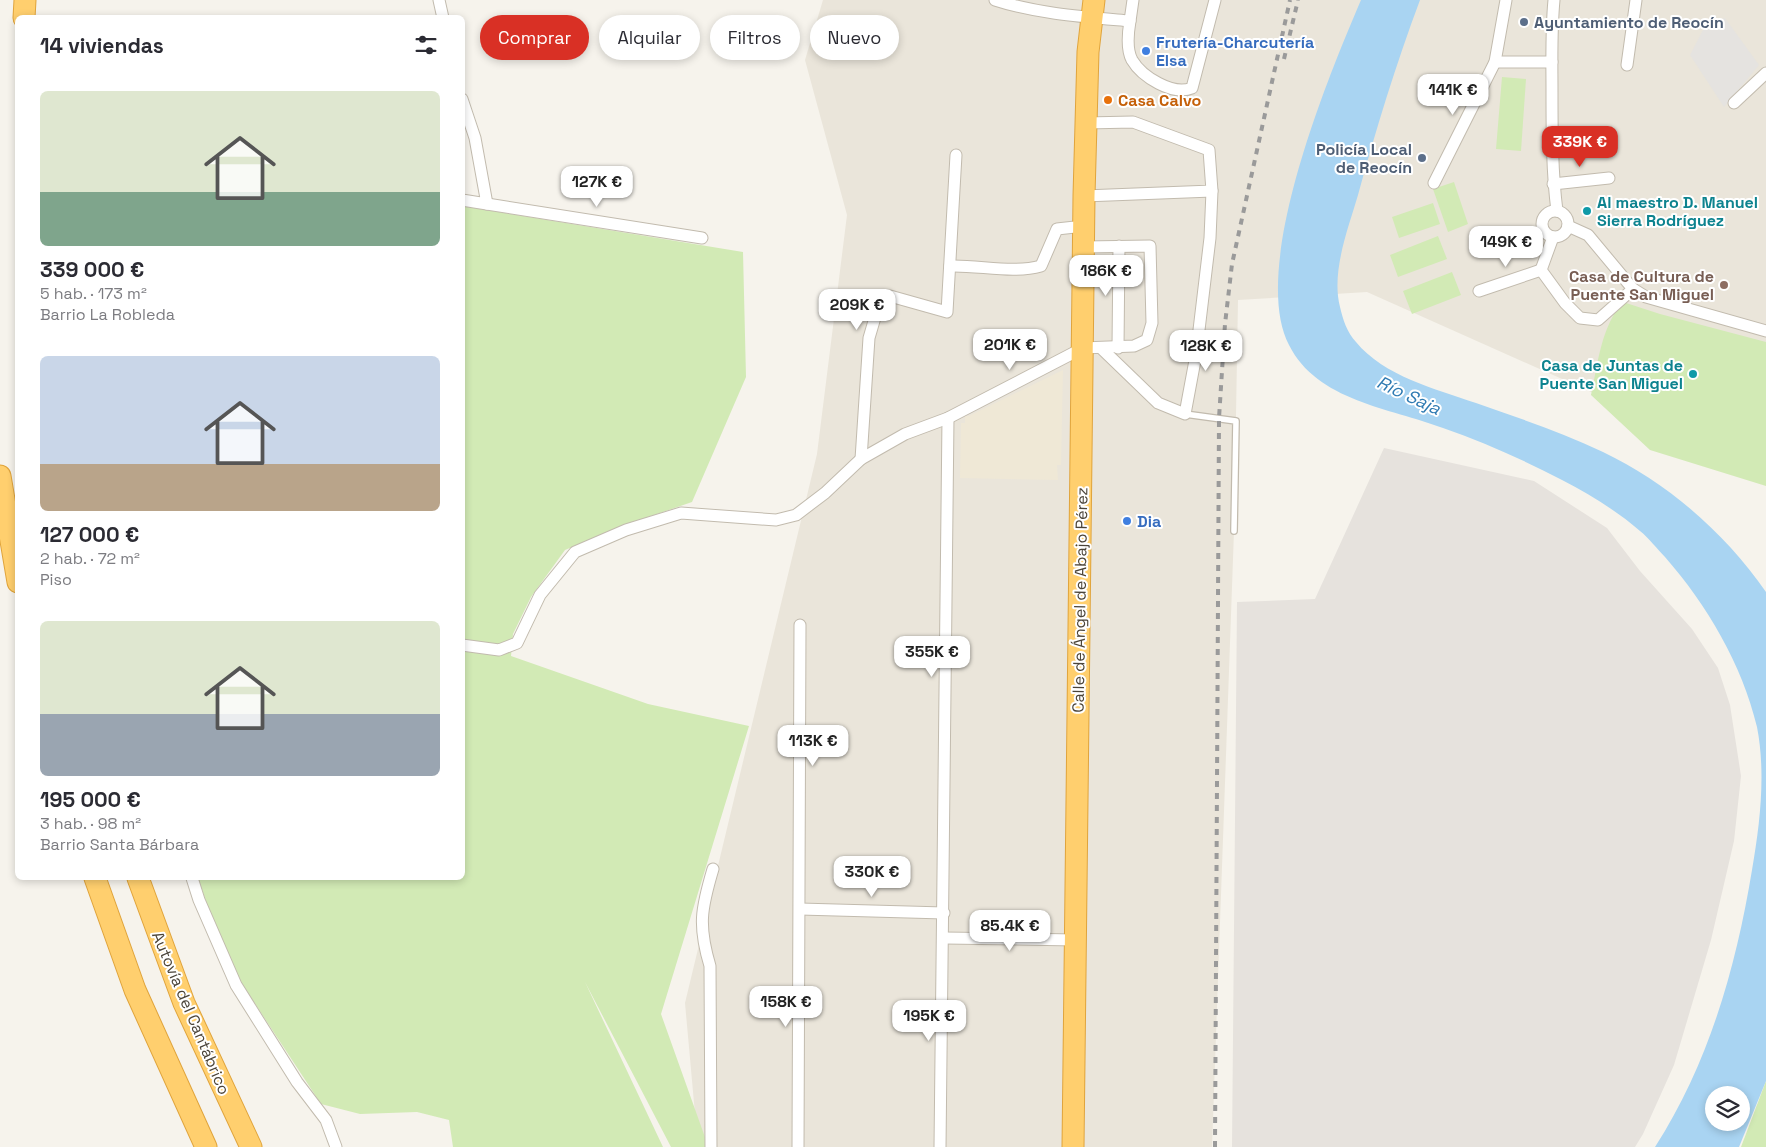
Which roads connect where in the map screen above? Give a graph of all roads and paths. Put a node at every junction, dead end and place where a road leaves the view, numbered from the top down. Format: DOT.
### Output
graph roads {
  1 [pos="25,0"];
  2 [pos="439,0"];
  3 [pos="995,0"];
  4 [pos="1134,0"];
  5 [pos="1215,0"];
  6 [pos="1506,0"];
  7 [pos="1554,0"];
  8 [pos="1636,0"];
  9 [pos="1010,2"];
  10 [pos="1093,9"];
  11 [pos="24,15"];
  12 [pos="442,15"];
  13 [pos="1130,21"];
  14 [pos="1495,62"];
  15 [pos="1552,62"];
  16 [pos="1627,65"];
  17 [pos="1766,73"];
  18 [pos="1734,103"];
  19 [pos="465,108"];
  20 [pos="1086,123"];
  21 [pos="956,155"];
  22 [pos="1609,178"];
  23 [pos="1434,183"];
  24 [pos="1553,184"];
  25 [pos="1212,191"];
  26 [pos="1084,196"];
  27 [pos="465,200"];
  28 [pos="487,204"];
  29 [pos="1557,211"];
  30 [pos="1568,226"];
  31 [pos="1084,236"];
  32 [pos="1553,237"];
  33 [pos="702,238"];
  34 [pos="1119,246"];
  35 [pos="950,266"];
  36 [pos="1541,270"];
  37 [pos="1633,289"];
  38 [pos="1479,291"];
  39 [pos="1766,331"];
  40 [pos="1092,348"];
  41 [pos="1118,348"];
  42 [pos="1185,414"];
  43 [pos="948,418"];
  44 [pos="861,459"];
  45 [pos="0,476"];
  46 [pos="1234,531"];
  47 [pos="15,564"];
  48 [pos="800,624"];
  49 [pos="465,646"];
  50 [pos="714,869"];
  51 [pos="96,880"];
  52 [pos="139,880"];
  53 [pos="193,880"];
  54 [pos="800,909"];
  55 [pos="944,913"];
  56 [pos="944,938"];
  57 [pos="1076,940"];
  58 [pos="206,1147"];
  59 [pos="251,1147"];
  60 [pos="336,1147"];
  61 [pos="711,1147"];
  62 [pos="798,1147"];
  63 [pos="940,1147"];
  64 [pos="1073,1147"];
  1 -- 11 [label="highway"];
  2 -- 12 [label="street"];
  3 -- 9 [label="street"];
  4 -- 13 [label="street"];
  5 -- 13 [label="street"];
  6 -- 14 [label="street"];
  7 -- 15 [label="street"];
  8 -- 16 [label="street"];
  9 -- 10 [label="street"];
  10 -- 13 [label="street"];
  10 -- 20 [label="highway, Calle de Ángel de Abajo Pérez"];
  14 -- 15 [label="street"];
  14 -- 23 [label="street"];
  15 -- 24 [label="street"];
  17 -- 18 [label="street"];
  19 -- 28 [label="street"];
  20 -- 25 [label="street"];
  20 -- 26 [label="highway, Calle de Ángel de Abajo Pérez"];
  21 -- 35 [label="street"];
  22 -- 24 [label="street"];
  24 -- 29 [label="street"];
  25 -- 26 [label="street"];
  25 -- 42 [label="street"];
  26 -- 31 [label="highway, Calle de Ángel de Abajo Pérez"];
  27 -- 28 [label="street"];
  28 -- 33 [label="street"];
  29 -- 30 [label="street"];
  29 -- 32 [label="street"];
  30 -- 32 [label="street"];
  30 -- 37 [label="street"];
  31 -- 34 [label="street"];
  31 -- 35 [label="street"];
  31 -- 40 [label="highway, Calle de Ángel de Abajo Pérez"];
  32 -- 36 [label="street"];
  34 -- 41 [label="street"];
  34 -- 41 [label="street"];
  35 -- 44 [label="street"];
  36 -- 37 [label="street"];
  36 -- 38 [label="street"];
  37 -- 39 [label="street"];
  40 -- 41 [label="street"];
  40 -- 42 [label="street"];
  40 -- 43 [label="street"];
  40 -- 57 [label="highway, Calle de Ángel de Abajo Pérez"];
  42 -- 46 [label="lane"];
  43 -- 44 [label="street"];
  43 -- 55 [label="street"];
  44 -- 49 [label="street"];
  45 -- 47 [label="highway"];
  48 -- 54 [label="street"];
  50 -- 61 [label="street"];
  51 -- 58 [label="highway"];
  52 -- 59 [label="highway, Autovía del Cantábrico"];
  53 -- 60 [label="street"];
  54 -- 55 [label="street"];
  54 -- 62 [label="street"];
  55 -- 56 [label="street"];
  56 -- 57 [label="street"];
  56 -- 63 [label="street"];
  57 -- 64 [label="highway, Calle de Ángel de Abajo Pérez"];
}
